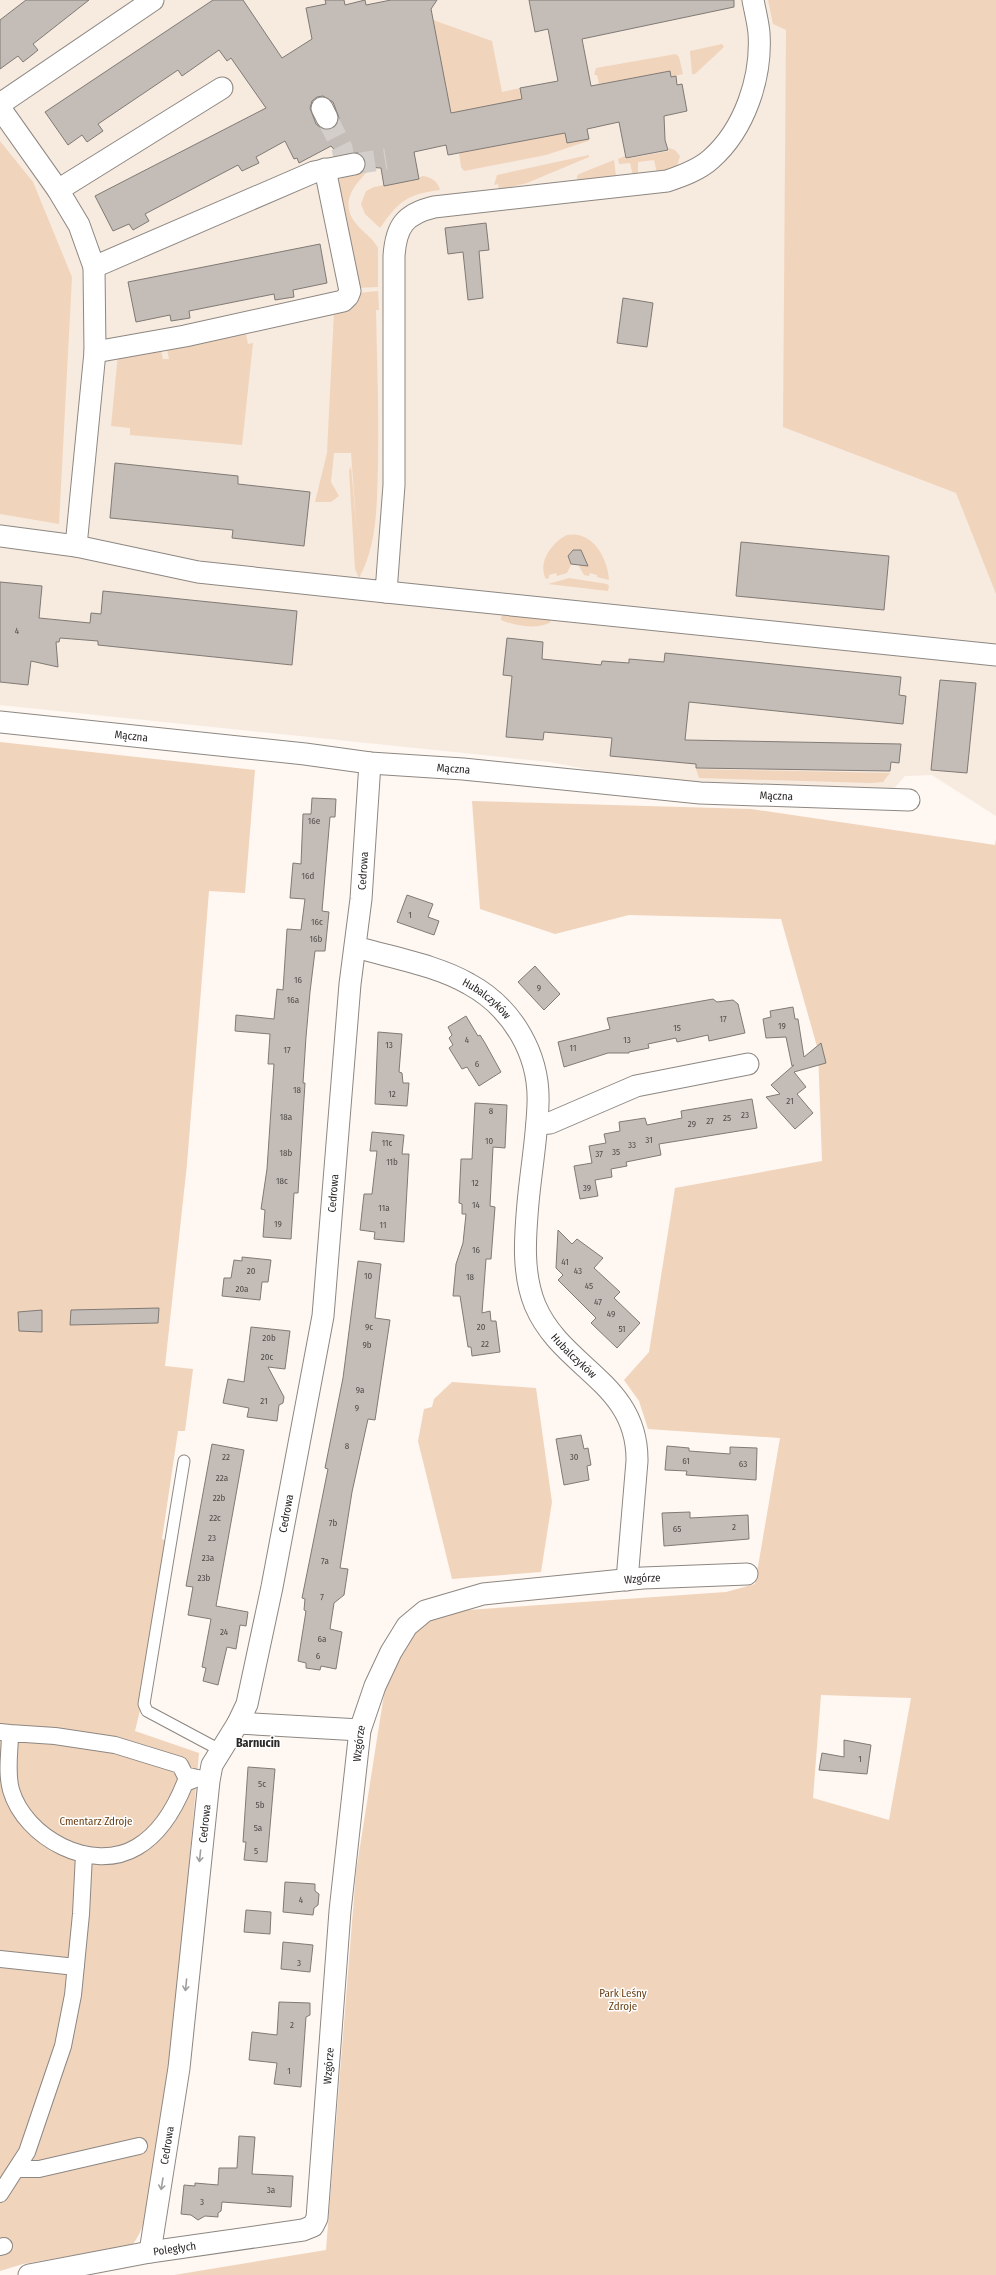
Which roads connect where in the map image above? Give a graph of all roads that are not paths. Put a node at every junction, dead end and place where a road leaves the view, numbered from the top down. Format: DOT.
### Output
graph roads {
  1 [pos="153,0"];
  2 [pos="753,0"];
  3 [pos="222,88"];
  4 [pos="0,104"];
  5 [pos="0,108"];
  6 [pos="58,190"];
  7 [pos="94,267"];
  8 [pos="95,352"];
  9 [pos="0,536"];
  10 [pos="76,546"];
  11 [pos="386,592"];
  12 [pos="996,655"];
  13 [pos="0,722"];
  14 [pos="370,763"];
  15 [pos="909,800"];
  16 [pos="356,947"];
  17 [pos="748,1064"];
  18 [pos="537,1124"];
  19 [pos="184,1462"];
  20 [pos="747,1574"];
  21 [pos="627,1580"];
  22 [pos="238,1723"];
  23 [pos="360,1730"];
  24 [pos="5,1732"];
  25 [pos="220,1750"];
  26 [pos="204,1779"];
  27 [pos="84,1854"];
  28 [pos="0,1959"];
  29 [pos="76,1967"];
  30 [pos="139,2146"];
  31 [pos="17,2169"];
  32 [pos="0,2194"];
  33 [pos="316,2218"];
  34 [pos="150,2252"];
  35 [pos="29,2275"];
  1 -- 4 [label="street"];
  2 -- 11 [label="street"];
  3 -- 6 [label="street"];
  5 -- 6 [label="street"];
  6 -- 7 [label="street"];
  7 -- 8 [label="street"];
  7 -- 8 [label="street"];
  8 -- 10 [label="street"];
  9 -- 10 [label="street"];
  10 -- 11 [label="street"];
  11 -- 12 [label="street"];
  13 -- 14 [label="street, Mączna"];
  14 -- 15 [label="street, Mączna"];
  14 -- 16 [label="street, Cedrowa"];
  16 -- 18 [label="street, Hubalczyków"];
  16 -- 22 [label="street, Cedrowa"];
  17 -- 18 [label="street"];
  18 -- 21 [label="street, Hubalczyków"];
  19 -- 25 [label="lane"];
  20 -- 21 [label="street, Wzgórze"];
  21 -- 23 [label="street, Wzgórze"];
  22 -- 23 [label="street"];
  22 -- 25 [label="street, Cedrowa"];
  23 -- 33 [label="street, Wzgórze"];
  24 -- 26 [label="street"];
  24 -- 27 [label="street"];
  25 -- 26 [label="street, Cedrowa"];
  26 -- 27 [label="street"];
  26 -- 34 [label="street, Cedrowa, one-way"];
  27 -- 29 [label="street"];
  28 -- 29 [label="street"];
  29 -- 31 [label="street"];
  30 -- 31 [label="street"];
  31 -- 32 [label="street"];
  33 -- 34 [label="street, Poległych"];
  34 -- 35 [label="street, Poległych"];
}
